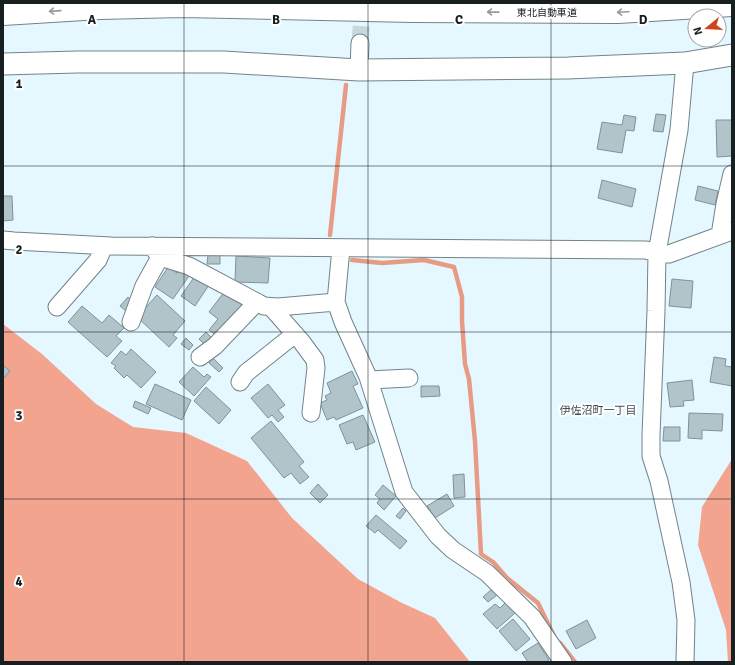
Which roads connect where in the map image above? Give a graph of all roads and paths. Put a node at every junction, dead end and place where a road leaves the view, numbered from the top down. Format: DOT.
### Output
graph roads {
  1 [pos="732,5"];
  2 [pos="3,14"];
  3 [pos="360,44"];
  4 [pos="732,55"];
  5 [pos="685,63"];
  6 [pos="3,64"];
  7 [pos="359,70"];
  8 [pos="732,174"];
  9 [pos="726,233"];
  10 [pos="3,240"];
  11 [pos="104,246"];
  12 [pos="341,248"];
  13 [pos="156,252"];
  14 [pos="657,254"];
  15 [pos="336,302"];
  16 [pos="264,304"];
  17 [pos="57,307"];
  18 [pos="131,322"];
  19 [pos="295,334"];
  20 [pos="200,357"];
  21 [pos="409,378"];
  22 [pos="368,380"];
  23 [pos="240,382"];
  24 [pos="311,413"];
  25 [pos="563,662"];
  26 [pos="685,662"];
  1 -- 2 [label="highway, 東北自動車道, one-way"];
  3 -- 7 [label="street"];
  4 -- 5 [label="street"];
  5 -- 7 [label="street"];
  5 -- 14 [label="street"];
  6 -- 7 [label="street"];
  8 -- 9 [label="street"];
  9 -- 14 [label="street"];
  10 -- 11 [label="street"];
  11 -- 13 [label="street"];
  11 -- 17 [label="street"];
  12 -- 13 [label="street"];
  12 -- 14 [label="street"];
  12 -- 15 [label="street"];
  13 -- 16 [label="street"];
  13 -- 18 [label="street"];
  14 -- 26 [label="street"];
  15 -- 16 [label="street"];
  15 -- 22 [label="street"];
  16 -- 19 [label="street"];
  16 -- 20 [label="street"];
  19 -- 23 [label="street"];
  19 -- 24 [label="street"];
  21 -- 22 [label="street"];
  22 -- 25 [label="street"];
}
